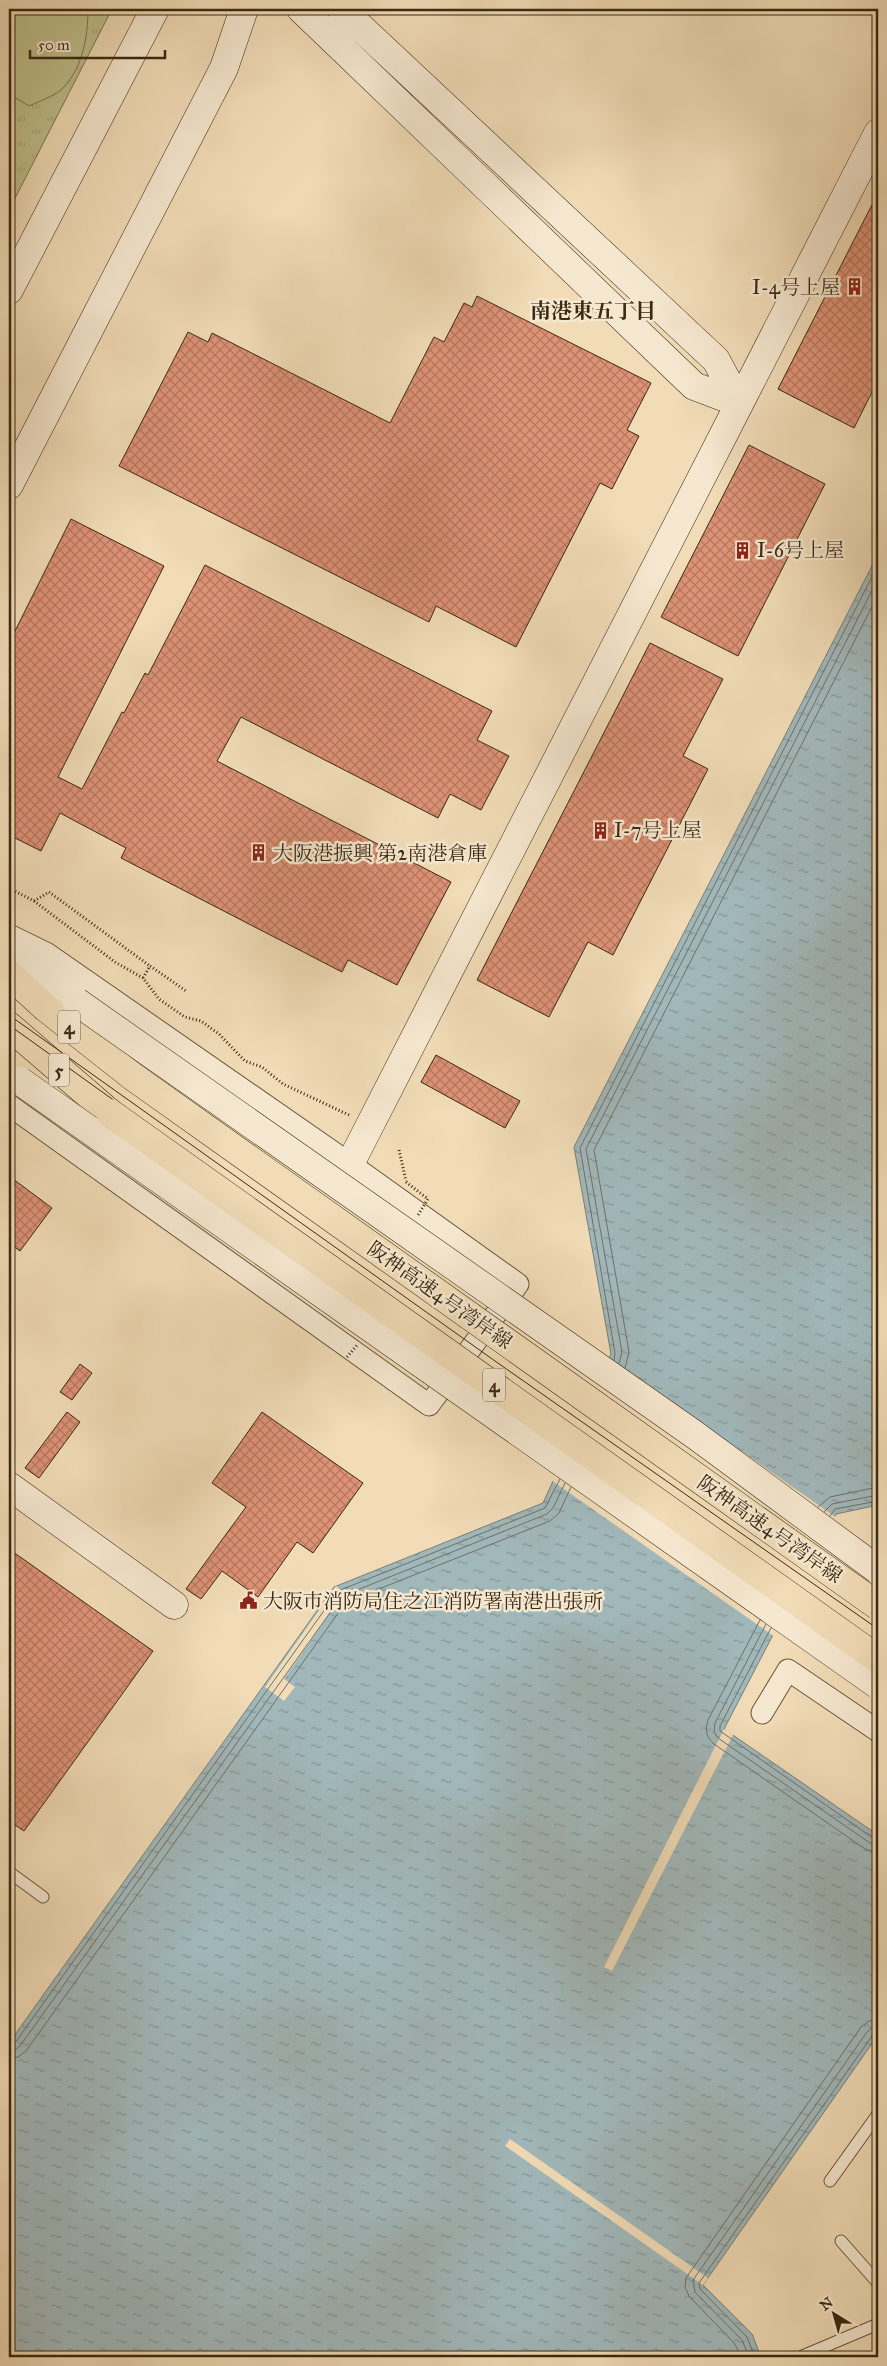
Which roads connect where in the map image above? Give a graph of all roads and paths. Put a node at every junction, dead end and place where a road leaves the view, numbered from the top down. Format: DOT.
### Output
graph roads {
  1 [pos="155,9"];
  2 [pos="244,9"];
  3 [pos="301,9"];
  4 [pos="340,9"];
  5 [pos="878,133"];
  6 [pos="9,290"];
  7 [pos="740,403"];
  8 [pos="11,480"];
  9 [pos="9,888"];
  10 [pos="34,901"];
  11 [pos="9,935"];
  12 [pos="9,953"];
  13 [pos="150,966"];
  14 [pos="9,974"];
  15 [pos="143,978"];
  16 [pos="9,985"];
  17 [pos="186,991"];
  18 [pos="9,1026"];
  19 [pos="9,1039"];
  20 [pos="132,1076"];
  21 [pos="14,1077"];
  22 [pos="9,1105"];
  23 [pos="110,1113"];
  24 [pos="349,1115"];
  25 [pos="399,1150"];
  26 [pos="350,1164"];
  27 [pos="406,1182"];
  28 [pos="359,1343"];
  29 [pos="347,1357"];
  30 [pos="9,1486"];
  31 [pos="878,1570"];
  32 [pos="174,1605"];
  33 [pos="878,1606"];
  34 [pos="878,1659"];
  35 [pos="878,1685"];
  36 [pos="762,1713"];
  37 [pos="876,1725"];
  38 [pos="9,1872"];
  39 [pos="43,1896"];
  40 [pos="878,2114"];
  41 [pos="830,2181"];
  42 [pos="841,2241"];
  43 [pos="878,2283"];
  44 [pos="878,2324"];
  45 [pos="801,2357"];
  1 -- 6 [label="street"];
  2 -- 8 [label="street"];
  3 -- 7 [label="street"];
  4 -- 7 [label="street"];
  5 -- 7 [label="street"];
  7 -- 26 [label="street"];
  9 -- 10 [label="path"];
  10 -- 13 [label="path"];
  10 -- 15 [label="path"];
  11 -- 26 [label="street"];
  12 -- 31 [label="street, bridge"];
  13 -- 15 [label="path"];
  13 -- 17 [label="path"];
  14 -- 20 [label="highway, 阪神高速4号湾岸線 / 4"];
  15 -- 24 [label="path"];
  16 -- 20 [label="highway, 5"];
  18 -- 23 [label="highway, 5"];
  19 -- 23 [label="highway, 阪神高速4号湾岸線 / 4"];
  20 -- 33 [label="highway, 阪神高速4号湾岸線 / 4, bridge"];
  21 -- 35 [label="street, bridge"];
  22 -- 26 [label="street"];
  23 -- 34 [label="highway, 阪神高速4号湾岸線 / 4, bridge"];
  25 -- 27 [label="path"];
  28 -- 29 [label="path, bridge"];
  30 -- 32 [label="street"];
  36 -- 37 [label="street"];
  38 -- 39 [label="lane"];
  40 -- 41 [label="lane"];
  42 -- 43 [label="lane"];
  44 -- 45 [label="lane"];
}
